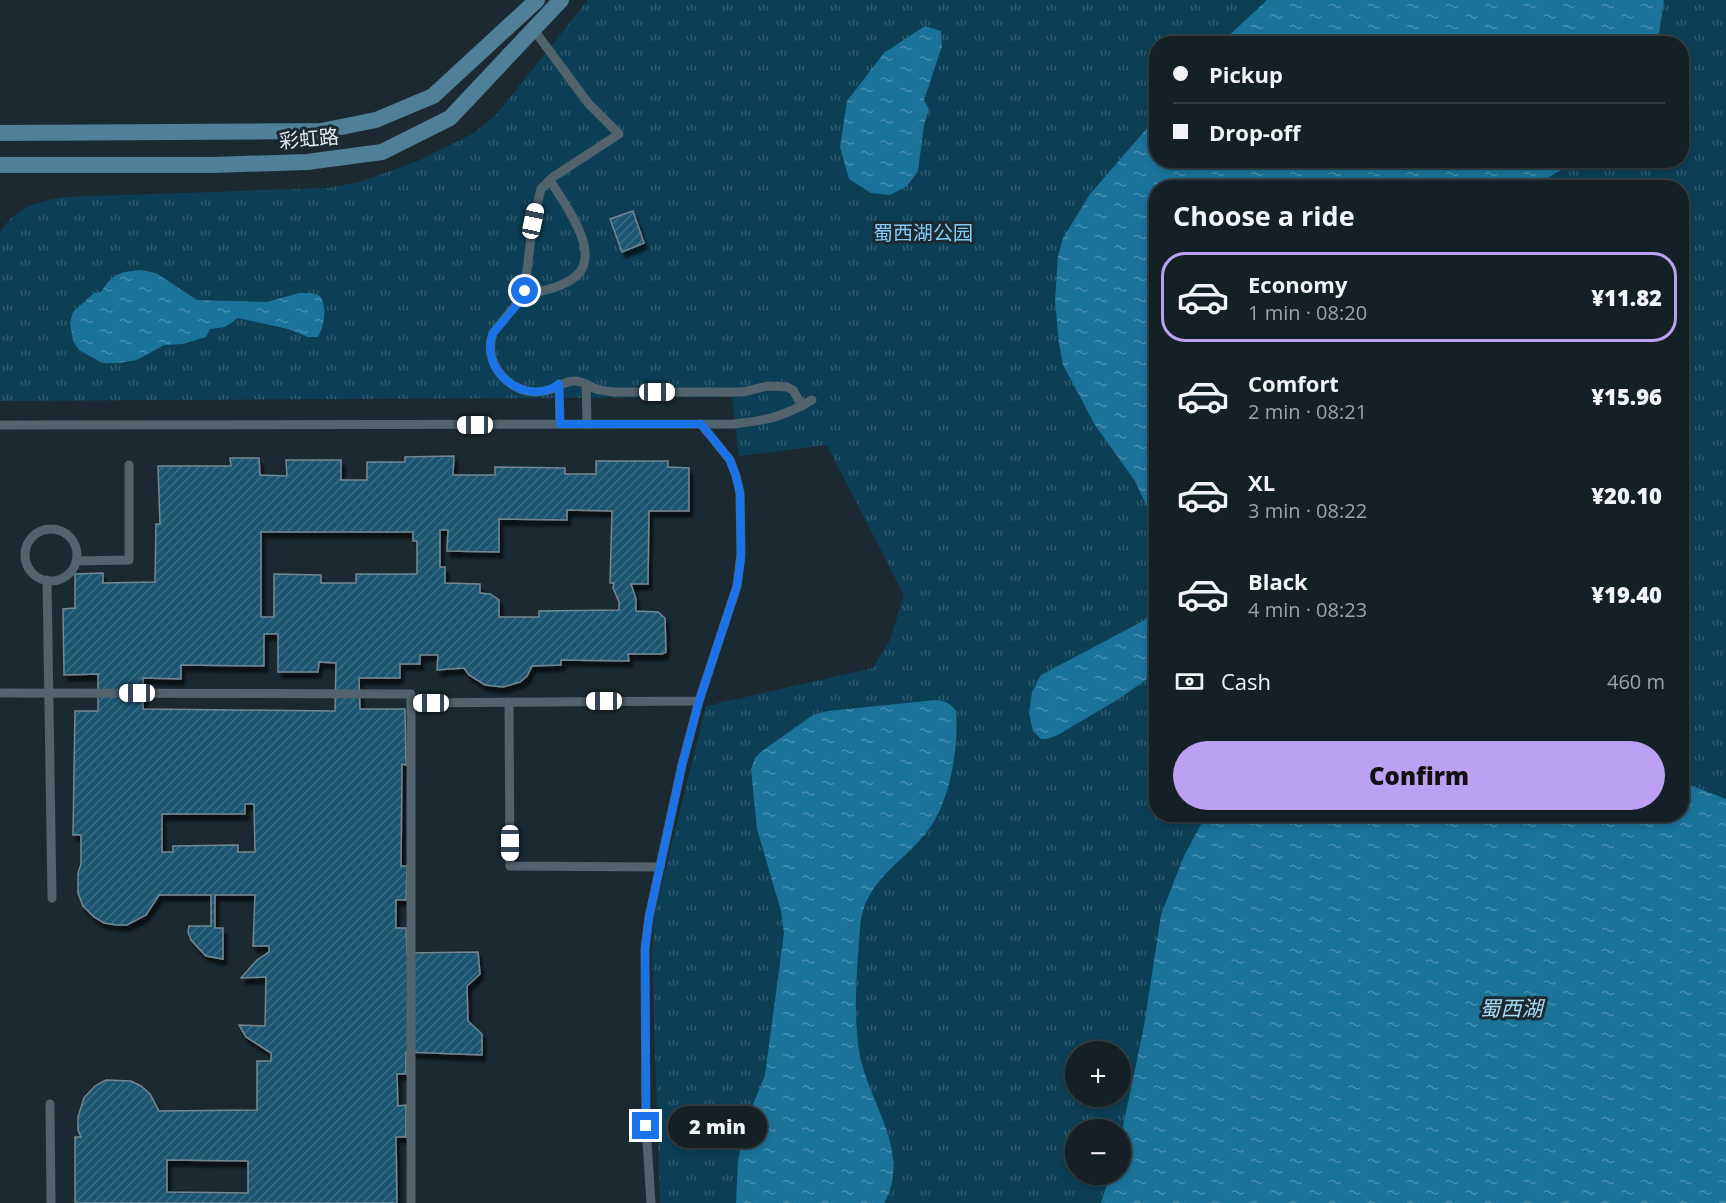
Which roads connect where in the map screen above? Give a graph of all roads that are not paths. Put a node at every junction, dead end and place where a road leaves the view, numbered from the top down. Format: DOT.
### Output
graph roads {
  1 [pos="537,0"];
  2 [pos="561,0"];
  3 [pos="534,30"];
  4 [pos="0,133"];
  5 [pos="0,165"];
  6 [pos="550,180"];
  7 [pos="524,296"];
  8 [pos="559,384"];
  9 [pos="586,384"];
  10 [pos="812,399"];
  11 [pos="802,406"];
  12 [pos="560,424"];
  13 [pos="587,424"];
  14 [pos="701,424"];
  15 [pos="0,425"];
  16 [pos="129,465"];
  17 [pos="77,561"];
  18 [pos="47,580"];
  19 [pos="0,693"];
  20 [pos="699,701"];
  21 [pos="509,702"];
  22 [pos="411,703"];
  23 [pos="660,867"];
  24 [pos="52,898"];
  25 [pos="51,1104"];
  26 [pos="51,1203"];
  27 [pos="411,1203"];
  28 [pos="651,1203"];
  1 -- 4 [label="main road, 彩虹路"];
  2 -- 3 [label="main road, 彩虹路"];
  3 -- 5 [label="main road, 彩虹路"];
  3 -- 6 [label="lane"];
  6 -- 7 [label="lane"];
  6 -- 7 [label="lane"];
  7 -- 8 [label="lane"];
  8 -- 9 [label="lane"];
  8 -- 12 [label="lane"];
  9 -- 11 [label="lane"];
  9 -- 13 [label="lane"];
  10 -- 11 [label="lane"];
  11 -- 14 [label="lane"];
  12 -- 13 [label="lane"];
  12 -- 15 [label="lane"];
  13 -- 14 [label="lane"];
  14 -- 20 [label="lane"];
  16 -- 17 [label="lane"];
  17 -- 18 [label="lane"];
  17 -- 18 [label="lane"];
  18 -- 24 [label="lane"];
  19 -- 22 [label="lane"];
  20 -- 21 [label="lane"];
  20 -- 23 [label="lane"];
  21 -- 22 [label="lane"];
  21 -- 23 [label="lane"];
  22 -- 27 [label="lane"];
  23 -- 28 [label="lane"];
  25 -- 26 [label="lane"];
}
